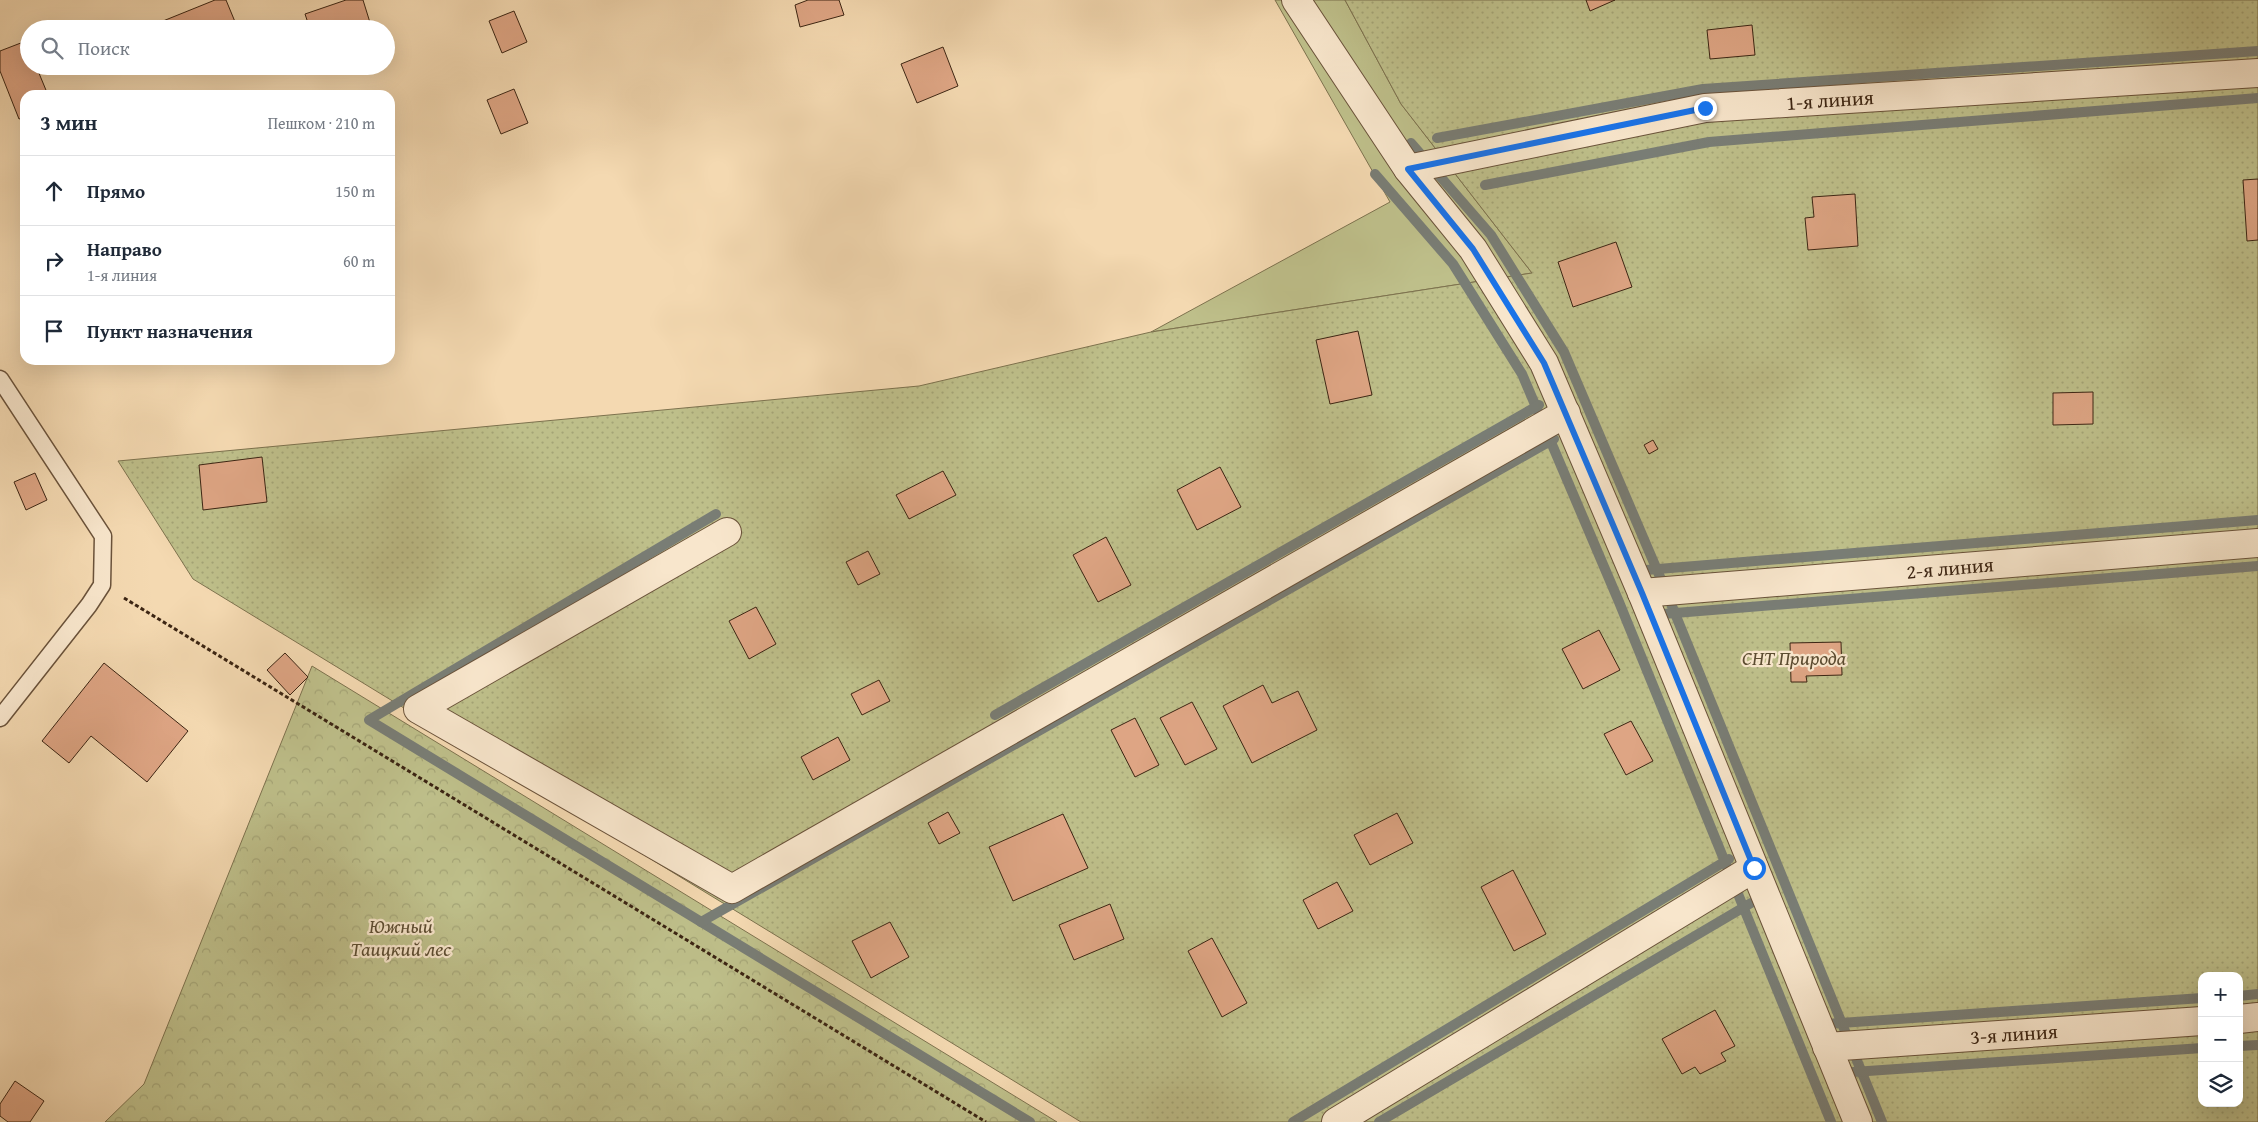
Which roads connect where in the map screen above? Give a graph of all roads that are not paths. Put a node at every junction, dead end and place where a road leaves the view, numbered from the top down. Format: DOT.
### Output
graph roads {
  1 [pos="1296,0"];
  2 [pos="2258,73"];
  3 [pos="1408,169"];
  4 [pos="0,379"];
  5 [pos="1566,413"];
  6 [pos="727,532"];
  7 [pos="2258,543"];
  8 [pos="1642,593"];
  9 [pos="0,718"];
  10 [pos="1754,868"];
  11 [pos="2258,1018"];
  12 [pos="2243,1019"];
  13 [pos="2198,1021"];
  14 [pos="1827,1047"];
  15 [pos="1336,1122"];
  16 [pos="1858,1122"];
  1 -- 3 [label="street"];
  2 -- 3 [label="street, 1-я линия"];
  3 -- 5 [label="street"];
  4 -- 9 [label="lane"];
  5 -- 6 [label="street"];
  5 -- 8 [label="street"];
  7 -- 8 [label="street, 2-я линия"];
  8 -- 10 [label="street"];
  10 -- 14 [label="street"];
  10 -- 15 [label="street"];
  11 -- 12 [label="street"];
  13 -- 14 [label="street, 3-я линия"];
  14 -- 16 [label="street"];
}
